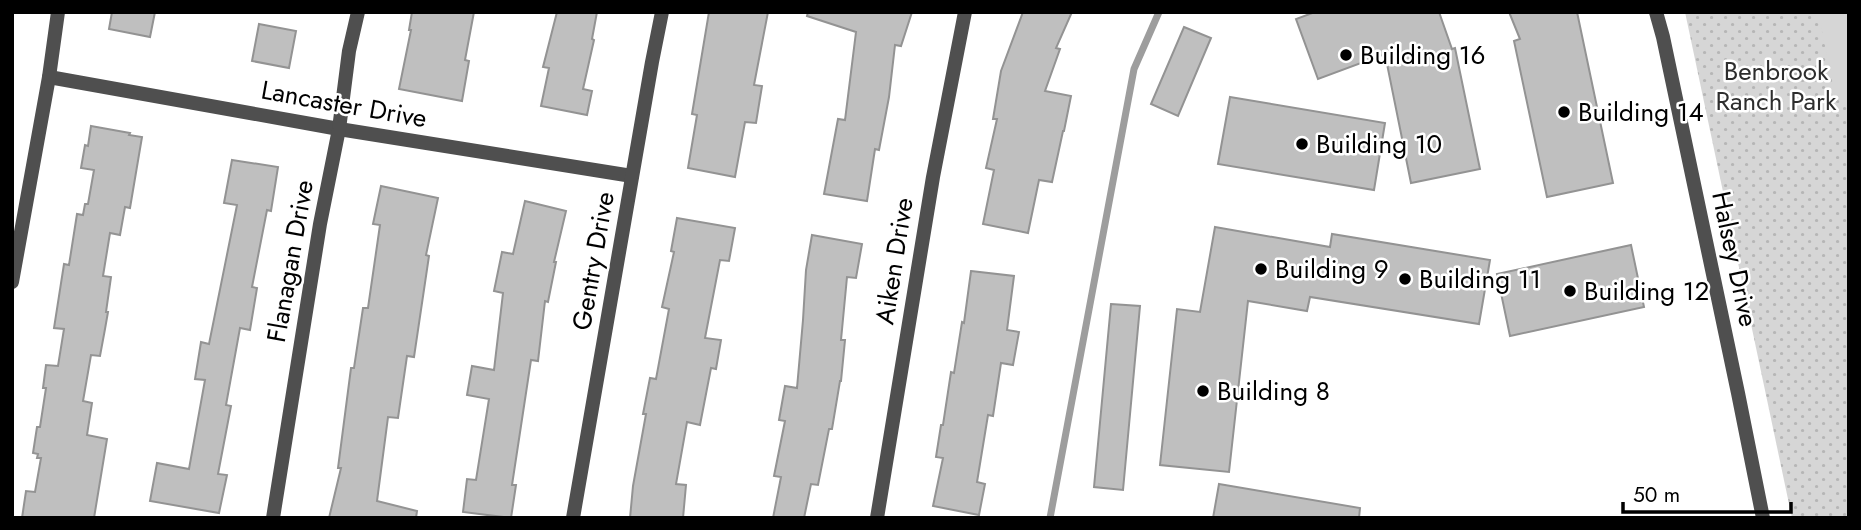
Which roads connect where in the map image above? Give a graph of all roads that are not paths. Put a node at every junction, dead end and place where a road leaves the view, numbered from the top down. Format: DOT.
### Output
graph roads {
  1 [pos="58,12"];
  2 [pos="358,12"];
  3 [pos="663,12"];
  4 [pos="965,12"];
  5 [pos="1656,12"];
  6 [pos="49,77"];
  7 [pos="339,129"];
  8 [pos="632,176"];
  9 [pos="12,282"];
  10 [pos="273,518"];
  11 [pos="573,518"];
  12 [pos="877,518"];
  13 [pos="1763,518"];
  1 -- 6 [label="street"];
  2 -- 7 [label="street, Flanagan Drive"];
  3 -- 8 [label="street, Gentry Drive"];
  4 -- 12 [label="street, Aiken Drive"];
  5 -- 13 [label="street, Halsey Drive"];
  6 -- 7 [label="street, Lancaster Drive"];
  6 -- 9 [label="street"];
  7 -- 8 [label="street, Lancaster Drive"];
  7 -- 10 [label="street, Flanagan Drive"];
  8 -- 11 [label="street, Gentry Drive"];
}
